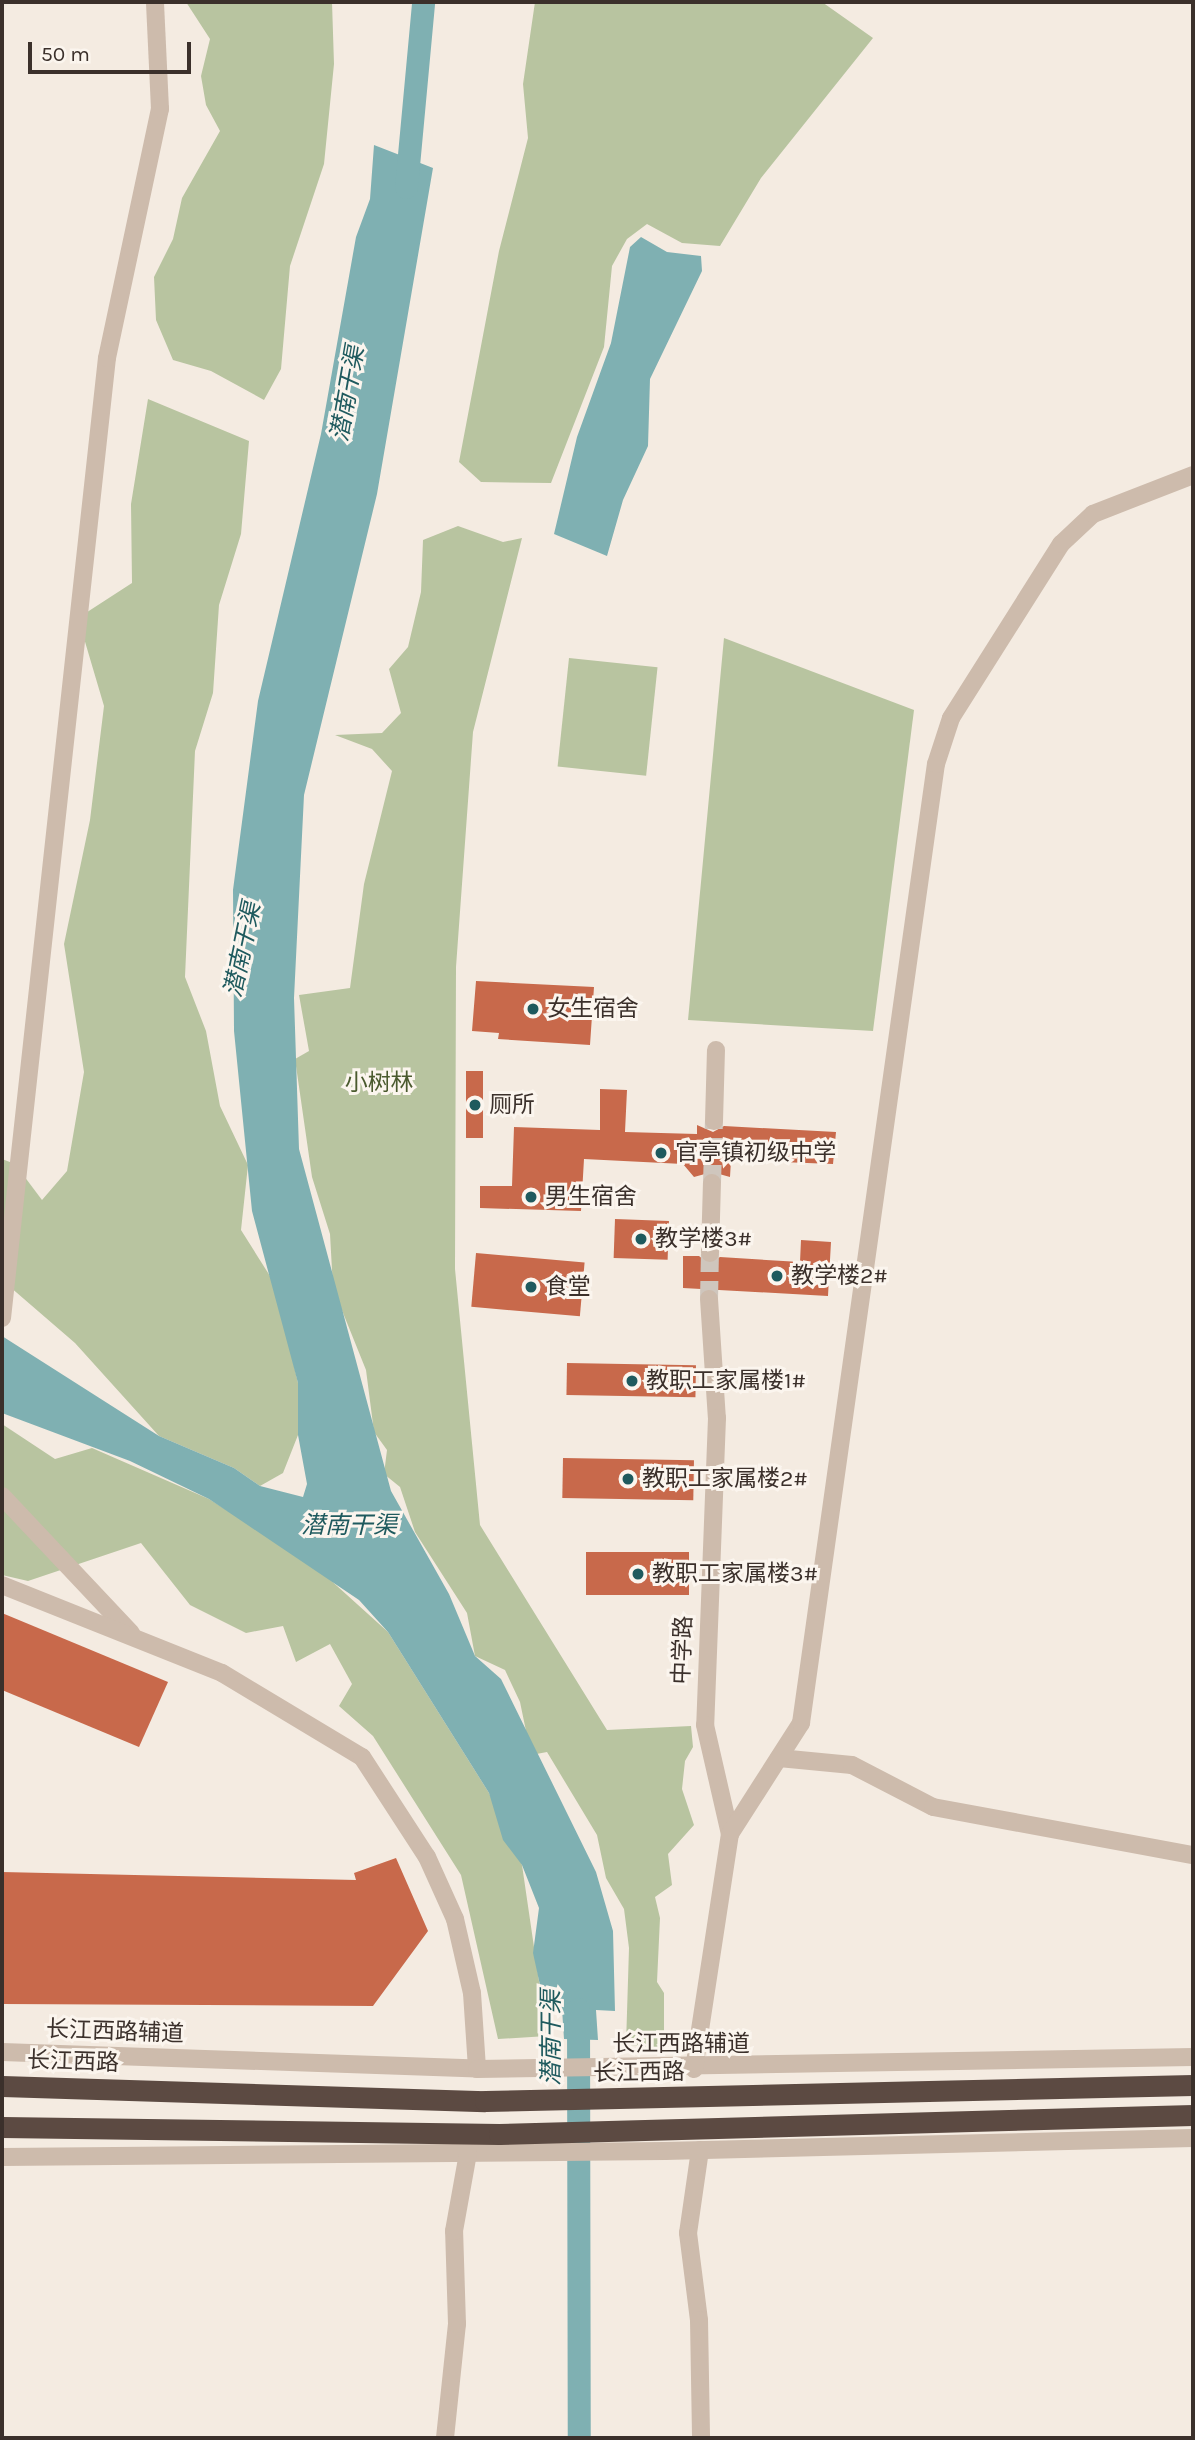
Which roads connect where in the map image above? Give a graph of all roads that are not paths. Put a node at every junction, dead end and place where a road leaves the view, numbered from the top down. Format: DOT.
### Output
graph roads {
  1 [pos="155,2"];
  2 [pos="1193,475"];
  3 [pos="716,1050"];
  4 [pos="714,1121"];
  5 [pos="712,1183"];
  6 [pos="710,1253"];
  7 [pos="709,1299"];
  8 [pos="2,1318"];
  9 [pos="2,1496"];
  10 [pos="2,1585"];
  11 [pos="135,1639"];
  12 [pos="779,1758"];
  13 [pos="730,1834"];
  14 [pos="1193,1855"];
  15 [pos="2,2052"];
  16 [pos="1193,2057"];
  17 [pos="477,2069"];
  18 [pos="694,2069"];
  19 [pos="1193,2085"];
  20 [pos="2,2086"];
  21 [pos="1193,2115"];
  22 [pos="2,2127"];
  23 [pos="1193,2138"];
  24 [pos="499,2143"];
  25 [pos="700,2150"];
  26 [pos="468,2153"];
  27 [pos="2,2157"];
  28 [pos="445,2438"];
  29 [pos="701,2438"];
  1 -- 8 [label="street"];
  2 -- 12 [label="street"];
  3 -- 4 [label="street"];
  5 -- 6 [label="street"];
  7 -- 13 [label="street, 中学路"];
  9 -- 11 [label="street"];
  10 -- 11 [label="street"];
  11 -- 17 [label="street"];
  12 -- 13 [label="street"];
  12 -- 14 [label="street"];
  13 -- 18 [label="street"];
  15 -- 17 [label="street, 长江西路辅道"];
  16 -- 18 [label="street, 长江西路辅道"];
  17 -- 18 [label="street, 长江西路辅道"];
  19 -- 20 [label="highway, 长江西路"];
  21 -- 24 [label="highway"];
  22 -- 24 [label="highway"];
  23 -- 25 [label="street"];
  24 -- 25 [label="street"];
  24 -- 26 [label="street"];
  25 -- 29 [label="street"];
  26 -- 27 [label="street"];
  26 -- 28 [label="street"];
}
